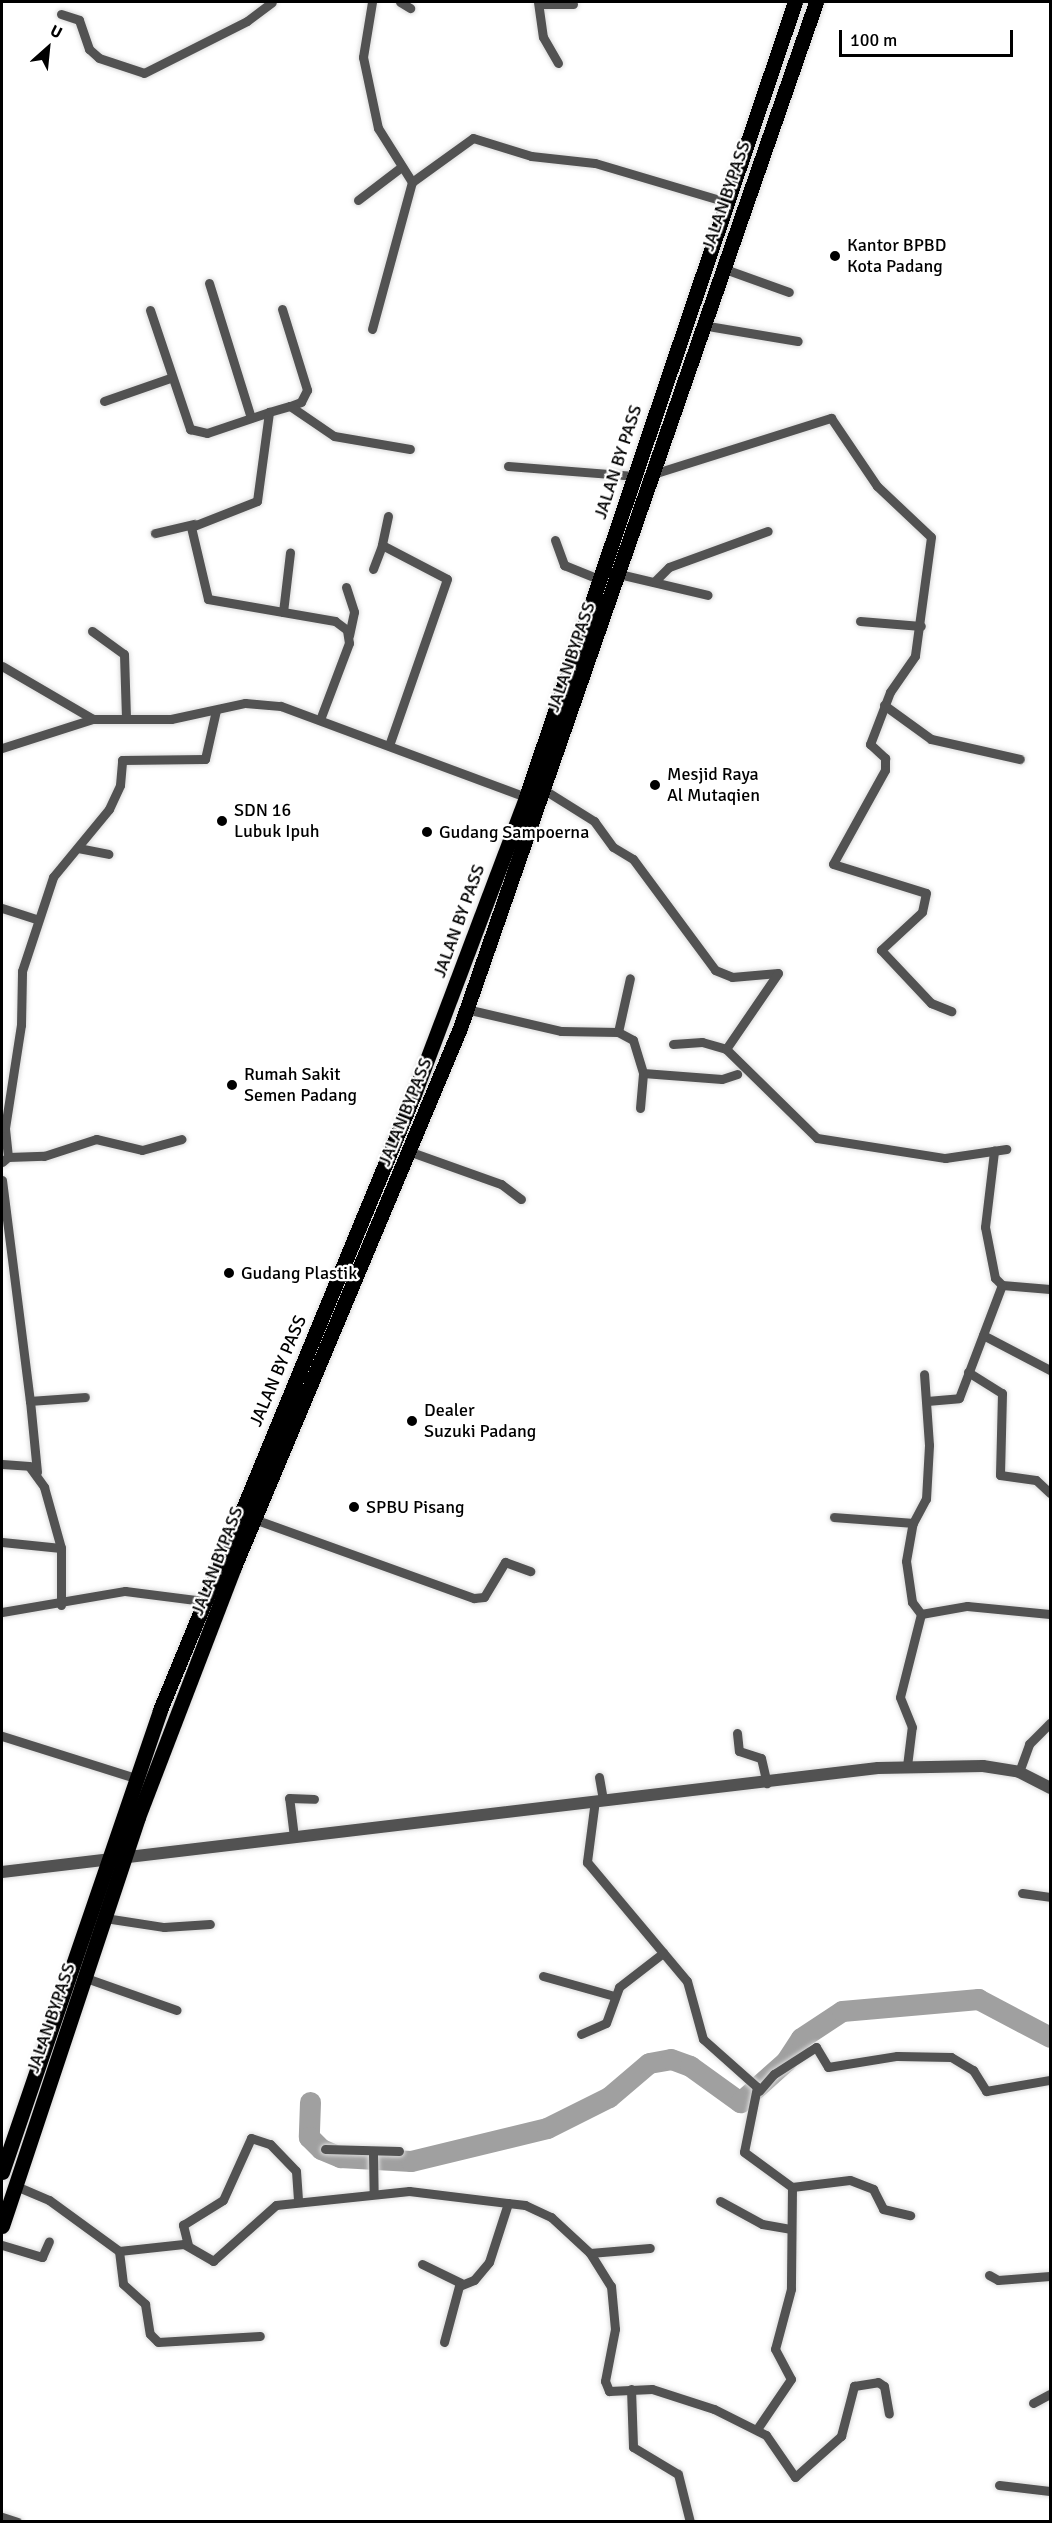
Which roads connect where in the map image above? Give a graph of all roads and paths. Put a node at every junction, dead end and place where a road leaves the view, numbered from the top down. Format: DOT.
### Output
graph roads {
  1 [pos="272,2"];
  2 [pos="372,2"];
  3 [pos="400,2"];
  4 [pos="795,2"];
  5 [pos="816,2"];
  6 [pos="538,3"];
  7 [pos="573,4"];
  8 [pos="410,8"];
  9 [pos="61,14"];
  10 [pos="558,63"];
  11 [pos="400,168"];
  12 [pos="412,182"];
  13 [pos="358,200"];
  14 [pos="727,202"];
  15 [pos="722,268"];
  16 [pos="209,283"];
  17 [pos="789,292"];
  18 [pos="282,309"];
  19 [pos="150,310"];
  20 [pos="702,325"];
  21 [pos="372,329"];
  22 [pos="798,341"];
  23 [pos="170,378"];
  24 [pos="104,401"];
  25 [pos="290,406"];
  26 [pos="269,412"];
  27 [pos="251,418"];
  28 [pos="410,449"];
  29 [pos="508,466"];
  30 [pos="653,474"];
  31 [pos="634,476"];
  32 [pos="388,516"];
  33 [pos="194,524"];
  34 [pos="768,531"];
  35 [pos="155,533"];
  36 [pos="555,540"];
  37 [pos="382,545"];
  38 [pos="290,552"];
  39 [pos="373,569"];
  40 [pos="620,574"];
  41 [pos="599,579"];
  42 [pos="654,582"];
  43 [pos="346,587"];
  44 [pos="708,595"];
  45 [pos="283,612"];
  46 [pos="860,621"];
  47 [pos="921,626"];
  48 [pos="92,632"];
  49 [pos="349,635"];
  50 [pos="2,666"];
  51 [pos="884,705"];
  52 [pos="216,710"];
  53 [pos="321,717"];
  54 [pos="126,718"];
  55 [pos="93,719"];
  56 [pos="390,743"];
  57 [pos="3,750"];
  58 [pos="1020,759"];
  59 [pos="546,791"];
  60 [pos="526,797"];
  61 [pos="78,848"];
  62 [pos="108,854"];
  63 [pos="2,909"];
  64 [pos="34,919"];
  65 [pos="630,978"];
  66 [pos="466,1009"];
  67 [pos="951,1011"];
  68 [pos="618,1032"];
  69 [pos="674,1044"];
  70 [pos="726,1049"];
  71 [pos="643,1073"];
  72 [pos="737,1074"];
  73 [pos="640,1108"];
  74 [pos="182,1139"];
  75 [pos="1006,1149"];
  76 [pos="994,1150"];
  77 [pos="411,1152"];
  78 [pos="5,1160"];
  79 [pos="386,1160"];
  80 [pos="404,1168"];
  81 [pos="2,1180"];
  82 [pos="521,1199"];
  83 [pos="1002,1285"];
  84 [pos="1050,1289"];
  85 [pos="983,1335"];
  86 [pos="1050,1370"];
  87 [pos="968,1372"];
  88 [pos="924,1374"];
  89 [pos="85,1397"];
  90 [pos="30,1401"];
  91 [pos="927,1401"];
  92 [pos="2,1464"];
  93 [pos="37,1472"];
  94 [pos="1050,1493"];
  95 [pos="834,1517"];
  96 [pos="254,1519"];
  97 [pos="913,1523"];
  98 [pos="2,1542"];
  99 [pos="61,1548"];
  100 [pos="531,1571"];
  101 [pos="202,1601"];
  102 [pos="61,1605"];
  103 [pos="2,1612"];
  104 [pos="921,1614"];
  105 [pos="1050,1614"];
  106 [pos="1050,1723"];
  107 [pos="737,1733"];
  108 [pos="2,1736"];
  109 [pos="907,1766"];
  110 [pos="1019,1772"];
  111 [pos="599,1777"];
  112 [pos="135,1778"];
  113 [pos="767,1783"];
  114 [pos="1050,1788"];
  115 [pos="314,1799"];
  116 [pos="599,1800"];
  117 [pos="294,1837"];
  118 [pos="125,1856"];
  119 [pos="103,1862"];
  120 [pos="2,1872"];
  121 [pos="1022,1893"];
  122 [pos="1050,1897"];
  123 [pos="105,1918"];
  124 [pos="210,1924"];
  125 [pos="663,1953"];
  126 [pos="543,1976"];
  127 [pos="86,1978"];
  128 [pos="614,1996"];
  129 [pos="177,2010"];
  130 [pos="581,2034"];
  131 [pos="1050,2080"];
  132 [pos="757,2087"];
  133 [pos="325,2149"];
  134 [pos="399,2151"];
  135 [pos="373,2159"];
  136 [pos="2,2172"];
  137 [pos="16,2186"];
  138 [pos="792,2187"];
  139 [pos="374,2193"];
  140 [pos="720,2201"];
  141 [pos="298,2202"];
  142 [pos="508,2203"];
  143 [pos="910,2215"];
  144 [pos="2,2226"];
  145 [pos="789,2229"];
  146 [pos="49,2241"];
  147 [pos="2,2245"];
  148 [pos="189,2245"];
  149 [pos="650,2248"];
  150 [pos="119,2250"];
  151 [pos="590,2253"];
  152 [pos="422,2264"];
  153 [pos="989,2275"];
  154 [pos="1050,2276"];
  155 [pos="461,2283"];
  156 [pos="260,2336"];
  157 [pos="444,2342"];
  158 [pos="631,2389"];
  159 [pos="1050,2394"];
  160 [pos="1033,2403"];
  161 [pos="889,2414"];
  162 [pos="757,2429"];
  163 [pos="999,2485"];
  164 [pos="1050,2491"];
  165 [pos="2,2517"];
  166 [pos="17,2522"];
  167 [pos="690,2522"];
  1 -- 9 [label="street"];
  2 -- 11 [label="street"];
  3 -- 8 [label="street"];
  4 -- 14 [label="highway, JALAN BY PASS"];
  5 -- 15 [label="highway, JALAN BYPASS"];
  6 -- 7 [label="street"];
  6 -- 10 [label="street"];
  11 -- 12 [label="street"];
  11 -- 13 [label="street"];
  12 -- 14 [label="street"];
  12 -- 21 [label="street"];
  14 -- 31 [label="highway, JALAN BY PASS"];
  15 -- 17 [label="street"];
  15 -- 20 [label="highway, JALAN BYPASS"];
  16 -- 27 [label="street"];
  18 -- 25 [label="street"];
  19 -- 23 [label="street"];
  20 -- 22 [label="street"];
  20 -- 30 [label="highway, JALAN BYPASS"];
  23 -- 24 [label="street"];
  23 -- 27 [label="street"];
  25 -- 26 [label="street"];
  25 -- 28 [label="street"];
  26 -- 27 [label="street"];
  26 -- 33 [label="street"];
  29 -- 31 [label="street"];
  30 -- 40 [label="highway, JALAN BYPASS"];
  30 -- 47 [label="street"];
  31 -- 41 [label="highway, JALAN BY PASS"];
  32 -- 37 [label="street"];
  33 -- 35 [label="street"];
  33 -- 45 [label="street"];
  34 -- 42 [label="street"];
  36 -- 41 [label="street"];
  37 -- 39 [label="street"];
  37 -- 56 [label="street"];
  38 -- 45 [label="street"];
  40 -- 42 [label="street"];
  40 -- 59 [label="highway, JALAN BYPASS"];
  41 -- 60 [label="highway, JALAN BY PASS"];
  42 -- 44 [label="street"];
  43 -- 49 [label="street"];
  45 -- 49 [label="street"];
  46 -- 47 [label="street"];
  47 -- 51 [label="street"];
  48 -- 54 [label="street"];
  49 -- 53 [label="street"];
  50 -- 55 [label="street"];
  51 -- 58 [label="street"];
  51 -- 67 [label="street"];
  52 -- 53 [label="street"];
  52 -- 54 [label="street"];
  52 -- 61 [label="street"];
  53 -- 56 [label="street"];
  54 -- 55 [label="street"];
  55 -- 57 [label="street"];
  56 -- 60 [label="street"];
  59 -- 66 [label="highway, JALAN BYPASS"];
  59 -- 70 [label="street"];
  60 -- 79 [label="highway, JALAN BY PASS"];
  61 -- 62 [label="street"];
  61 -- 64 [label="street"];
  63 -- 64 [label="street"];
  64 -- 78 [label="street"];
  65 -- 68 [label="street"];
  66 -- 68 [label="street"];
  66 -- 77 [label="highway, JALAN BYPASS"];
  68 -- 71 [label="street"];
  69 -- 70 [label="street"];
  70 -- 76 [label="street"];
  71 -- 72 [label="street"];
  71 -- 73 [label="street"];
  74 -- 78 [label="street"];
  75 -- 76 [label="street"];
  76 -- 83 [label="street"];
  77 -- 80 [label="highway, JALAN BYPASS"];
  77 -- 82 [label="street"];
  79 -- 80 [label="highway"];
  79 -- 101 [label="highway, JALAN BY PASS"];
  80 -- 96 [label="highway, JALAN BYPASS"];
  81 -- 90 [label="street"];
  83 -- 84 [label="street"];
  83 -- 85 [label="street"];
  85 -- 86 [label="street"];
  85 -- 87 [label="street"];
  87 -- 91 [label="street"];
  87 -- 94 [label="street"];
  88 -- 91 [label="street"];
  89 -- 90 [label="street"];
  90 -- 93 [label="street"];
  91 -- 97 [label="street"];
  92 -- 93 [label="street"];
  93 -- 99 [label="street"];
  95 -- 97 [label="street"];
  96 -- 100 [label="street"];
  96 -- 118 [label="highway, JALAN BYPASS"];
  97 -- 104 [label="street"];
  98 -- 99 [label="street"];
  99 -- 102 [label="street"];
  101 -- 102 [label="street"];
  101 -- 112 [label="highway, JALAN BYPASS"];
  102 -- 103 [label="street"];
  104 -- 105 [label="street"];
  104 -- 109 [label="street"];
  106 -- 110 [label="street"];
  107 -- 113 [label="street"];
  108 -- 112 [label="street"];
  109 -- 110 [label="street"];
  109 -- 113 [label="street"];
  110 -- 114 [label="street"];
  111 -- 116 [label="street"];
  112 -- 119 [label="highway, JALAN BYPASS"];
  113 -- 116 [label="street"];
  115 -- 117 [label="street"];
  116 -- 117 [label="street"];
  116 -- 125 [label="street"];
  117 -- 118 [label="street"];
  118 -- 119 [label="street"];
  118 -- 123 [label="highway, JALAN BYPASS"];
  119 -- 120 [label="street"];
  119 -- 136 [label="highway, JALAN BYPASS"];
  121 -- 122 [label="street"];
  123 -- 124 [label="street"];
  123 -- 127 [label="highway, JALAN BYPASS"];
  125 -- 128 [label="street"];
  125 -- 132 [label="street"];
  126 -- 128 [label="street"];
  127 -- 129 [label="street"];
  127 -- 137 [label="highway, JALAN BYPASS"];
  128 -- 130 [label="street"];
  131 -- 132 [label="street"];
  132 -- 138 [label="street"];
  133 -- 135 [label="street"];
  134 -- 135 [label="street"];
  135 -- 139 [label="street"];
  137 -- 144 [label="highway, JALAN BYPASS"];
  137 -- 150 [label="street"];
  138 -- 143 [label="street"];
  138 -- 145 [label="street"];
  139 -- 141 [label="street"];
  139 -- 142 [label="street"];
  140 -- 145 [label="street"];
  141 -- 148 [label="street"];
  141 -- 148 [label="street"];
  142 -- 151 [label="street"];
  142 -- 155 [label="street"];
  145 -- 162 [label="street"];
  146 -- 147 [label="street"];
  148 -- 150 [label="street"];
  149 -- 151 [label="street"];
  150 -- 156 [label="street"];
  151 -- 158 [label="street"];
  152 -- 155 [label="street"];
  153 -- 154 [label="street"];
  155 -- 157 [label="street"];
  158 -- 162 [label="street"];
  158 -- 167 [label="street"];
  159 -- 160 [label="street"];
  161 -- 162 [label="street"];
  163 -- 164 [label="street"];
  165 -- 166 [label="street"];
}
